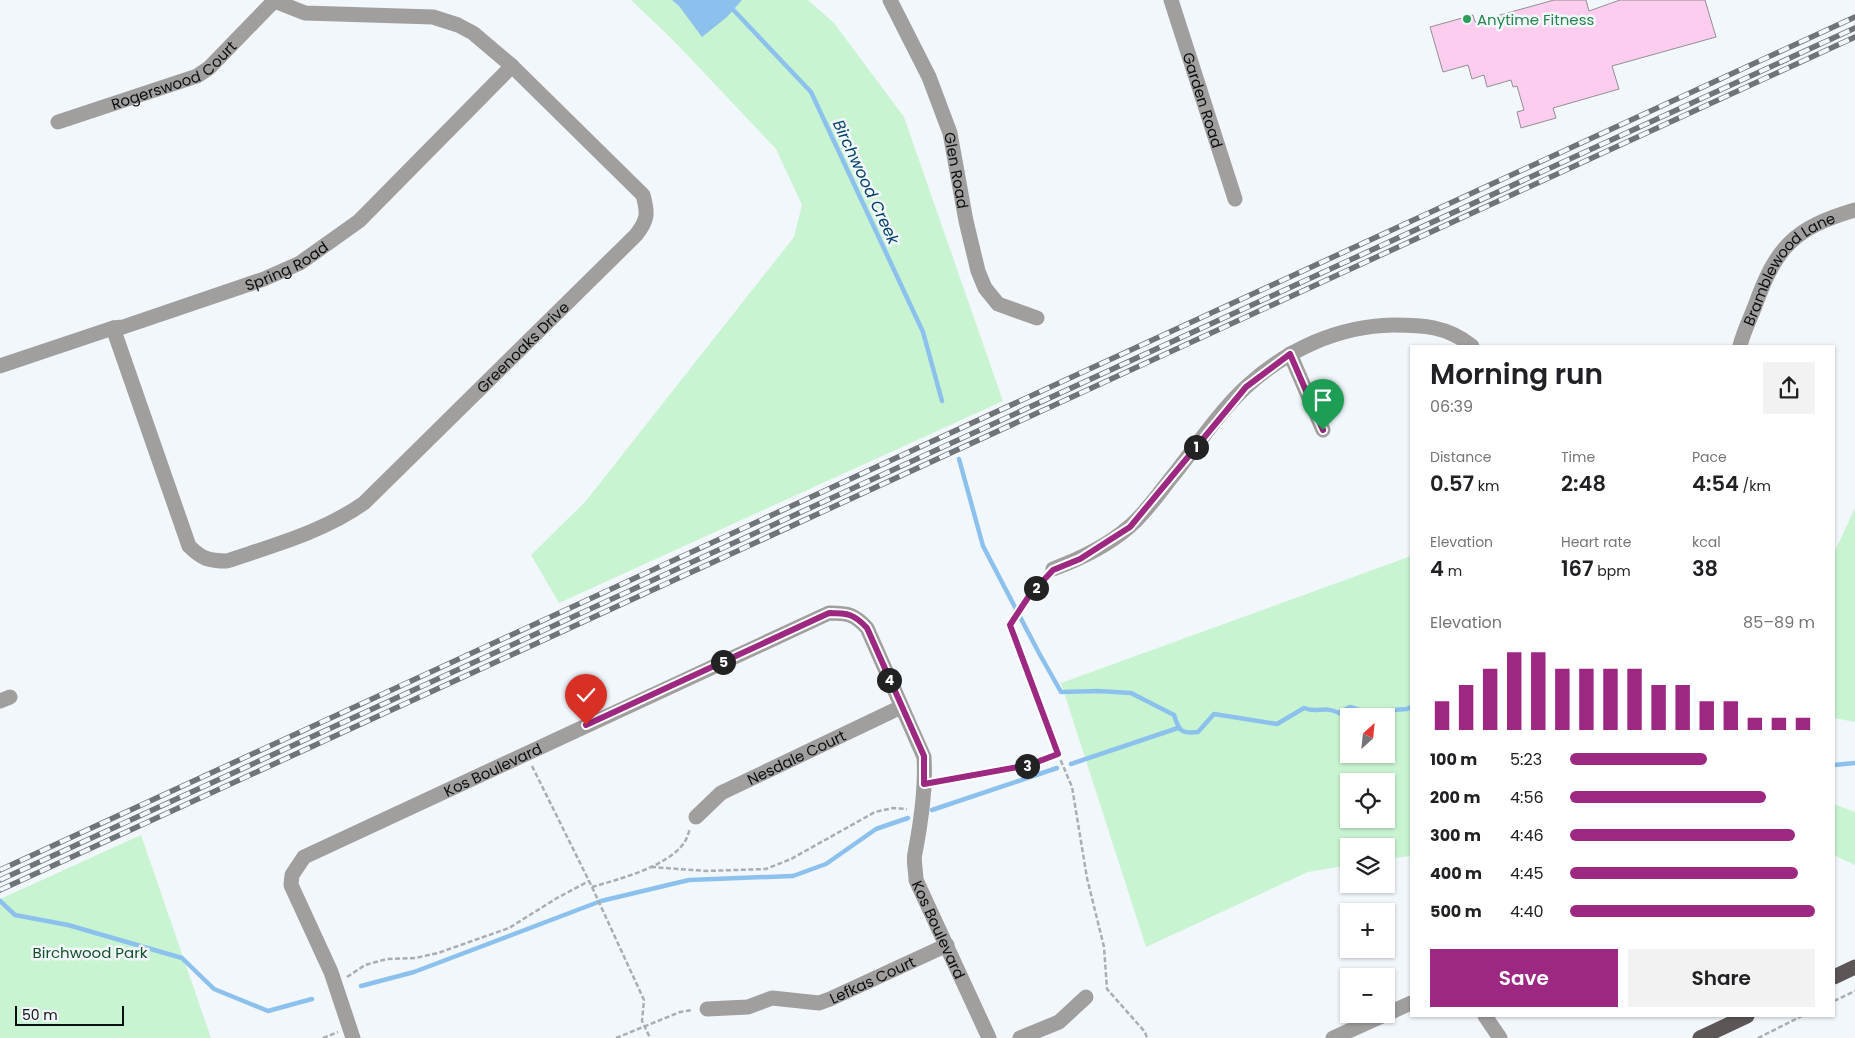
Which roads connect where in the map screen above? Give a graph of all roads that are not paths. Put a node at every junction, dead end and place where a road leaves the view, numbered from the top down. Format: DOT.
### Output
graph roads {
  1 [pos="890,0"];
  2 [pos="1171,0"];
  3 [pos="273,1"];
  4 [pos="512,66"];
  5 [pos="58,122"];
  6 [pos="1235,199"];
  7 [pos="1855,210"];
  8 [pos="1037,318"];
  9 [pos="113,328"];
  10 [pos="1470,345"];
  11 [pos="1740,345"];
  12 [pos="1290,354"];
  13 [pos="0,366"];
  14 [pos="1323,430"];
  15 [pos="1053,570"];
  16 [pos="901,708"];
  17 [pos="696,817"];
  18 [pos="947,946"];
  19 [pos="1855,967"];
  20 [pos="1835,977"];
  21 [pos="1086,997"];
  22 [pos="1410,1003"];
  23 [pos="707,1009"];
  24 [pos="1487,1017"];
  25 [pos="1746,1017"];
  26 [pos="1723,1033"];
  27 [pos="353,1038"];
  28 [pos="989,1038"];
  29 [pos="1020,1038"];
  30 [pos="1333,1038"];
  31 [pos="1500,1038"];
  32 [pos="1700,1038"];
  1 -- 8 [label="street, Glen Road"];
  2 -- 6 [label="street, Garden Road"];
  3 -- 4 [label="street, Greenoaks Drive"];
  3 -- 5 [label="street, Rogerswood Court"];
  4 -- 9 [label="street, Spring Road"];
  4 -- 9 [label="street, Greenoaks Drive"];
  7 -- 11 [label="street, Bramblewood Lane"];
  9 -- 13 [label="street, Spring Road"];
  10 -- 12 [label="street"];
  12 -- 14 [label="street"];
  12 -- 15 [label="street"];
  16 -- 17 [label="street, Nesdale Court"];
  16 -- 18 [label="street, Kos Boulevard"];
  16 -- 27 [label="street, Kos Boulevard"];
  18 -- 23 [label="street, Lefkas Court"];
  18 -- 28 [label="street, Kos Boulevard"];
  19 -- 20 [label="main road"];
  21 -- 29 [label="street"];
  22 -- 30 [label="street"];
  24 -- 31 [label="street"];
  25 -- 26 [label="main road"];
  26 -- 32 [label="main road"];
}
